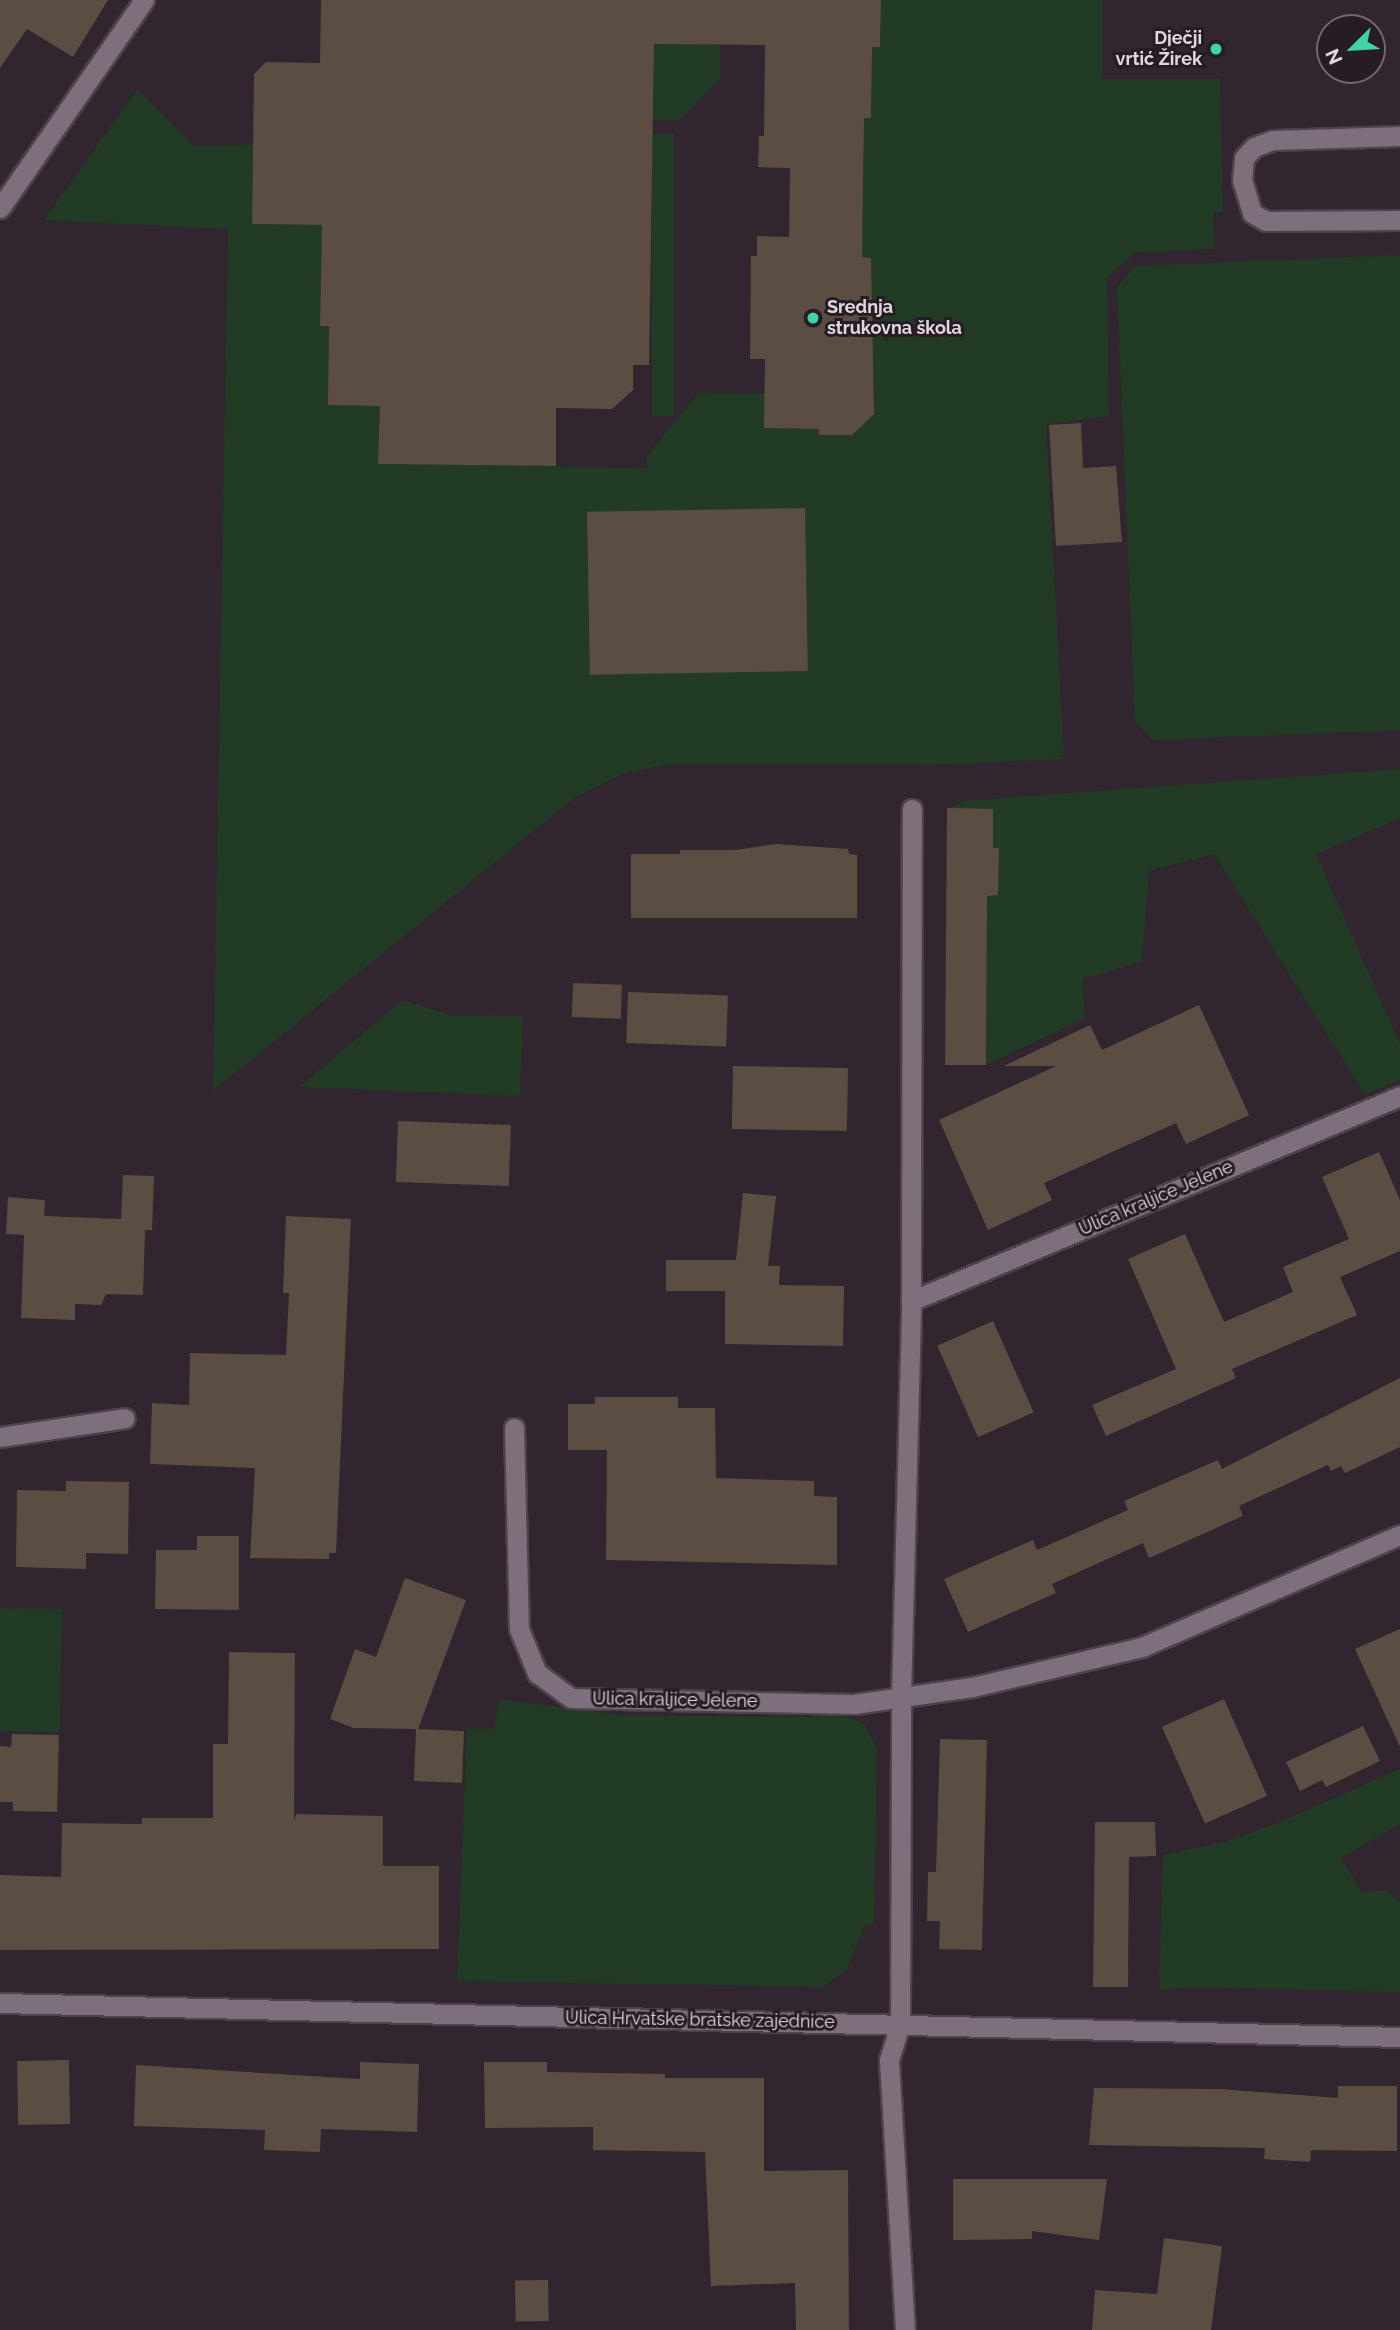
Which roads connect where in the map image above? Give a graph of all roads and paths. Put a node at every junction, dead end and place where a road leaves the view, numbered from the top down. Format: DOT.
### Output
graph roads {
  1 [pos="144,0"];
  2 [pos="1400,136"];
  3 [pos="0,208"];
  4 [pos="1400,220"];
  5 [pos="912,810"];
  6 [pos="1400,1096"];
  7 [pos="911,1301"];
  8 [pos="125,1418"];
  9 [pos="514,1428"];
  10 [pos="0,1437"];
  11 [pos="1400,1535"];
  12 [pos="901,1696"];
  13 [pos="0,2003"];
  14 [pos="900,2024"];
  15 [pos="1400,2037"];
  16 [pos="905,2330"];
  1 -- 3 [label="street"];
  2 -- 4 [label="street"];
  5 -- 7 [label="street"];
  6 -- 7 [label="street, Ulica kraljice Jelene"];
  7 -- 12 [label="street"];
  8 -- 10 [label="street"];
  9 -- 12 [label="street, Ulica kraljice Jelene"];
  11 -- 12 [label="street, Ulica kraljice Jelene"];
  12 -- 14 [label="street"];
  13 -- 14 [label="street, Ulica Hrvatske bratske zajednice"];
  14 -- 15 [label="street, Ulica Hrvatske bratske zajednice"];
  14 -- 16 [label="street"];
}
